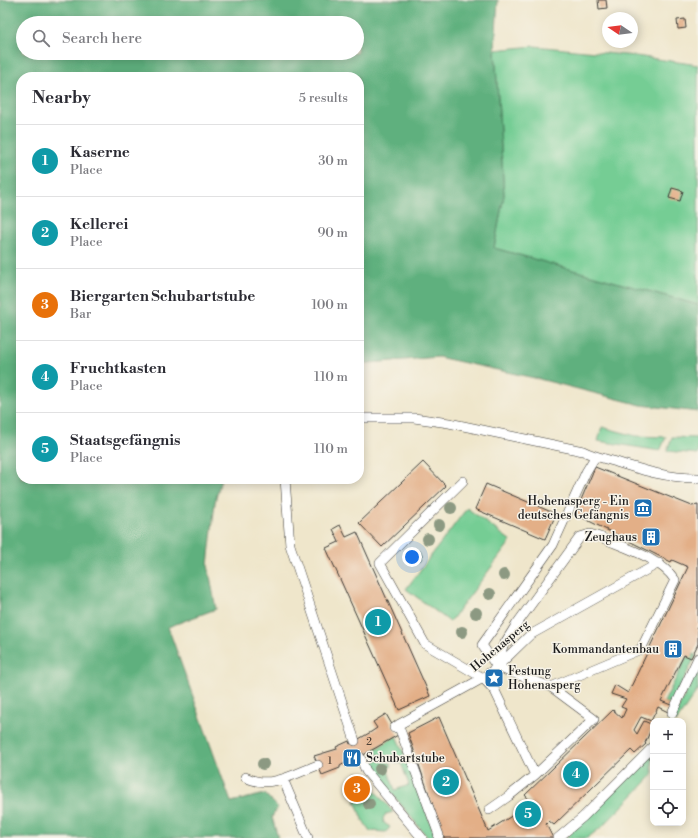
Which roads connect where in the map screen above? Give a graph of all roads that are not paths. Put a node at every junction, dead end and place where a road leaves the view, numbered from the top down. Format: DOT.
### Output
graph roads {
  1 [pos="364,418"];
  2 [pos="595,457"];
  3 [pos="698,478"];
  4 [pos="463,481"];
  5 [pos="284,484"];
  6 [pos="659,563"];
  7 [pos="698,658"];
  8 [pos="497,667"];
  9 [pos="482,678"];
  10 [pos="551,687"];
  11 [pos="672,713"];
  12 [pos="355,741"];
  13 [pos="650,750"];
  14 [pos="360,757"];
  15 [pos="318,765"];
  16 [pos="534,775"];
  17 [pos="245,777"];
  18 [pos="286,778"];
  19 [pos="489,810"];
  20 [pos="439,837"];
  21 [pos="308,838"];
  22 [pos="422,838"];
  23 [pos="558,838"];
  1 -- 2 [label="lane"];
  2 -- 3 [label="lane"];
  2 -- 8 [label="lane"];
  4 -- 9 [label="lane"];
  5 -- 12 [label="lane"];
  6 -- 8 [label="lane, Hohenasperg"];
  6 -- 8 [label="lane"];
  6 -- 10 [label="lane"];
  7 -- 11 [label="lane"];
  8 -- 9 [label="lane, Hohenasperg"];
  8 -- 10 [label="lane"];
  9 -- 16 [label="lane"];
  9 -- 20 [label="lane, Hohenasperg"];
  10 -- 16 [label="lane"];
  13 -- 23 [label="lane"];
  14 -- 22 [label="lane"];
  15 -- 18 [label="lane"];
  16 -- 19 [label="lane"];
  17 -- 18 [label="lane"];
  18 -- 21 [label="lane"];
}
